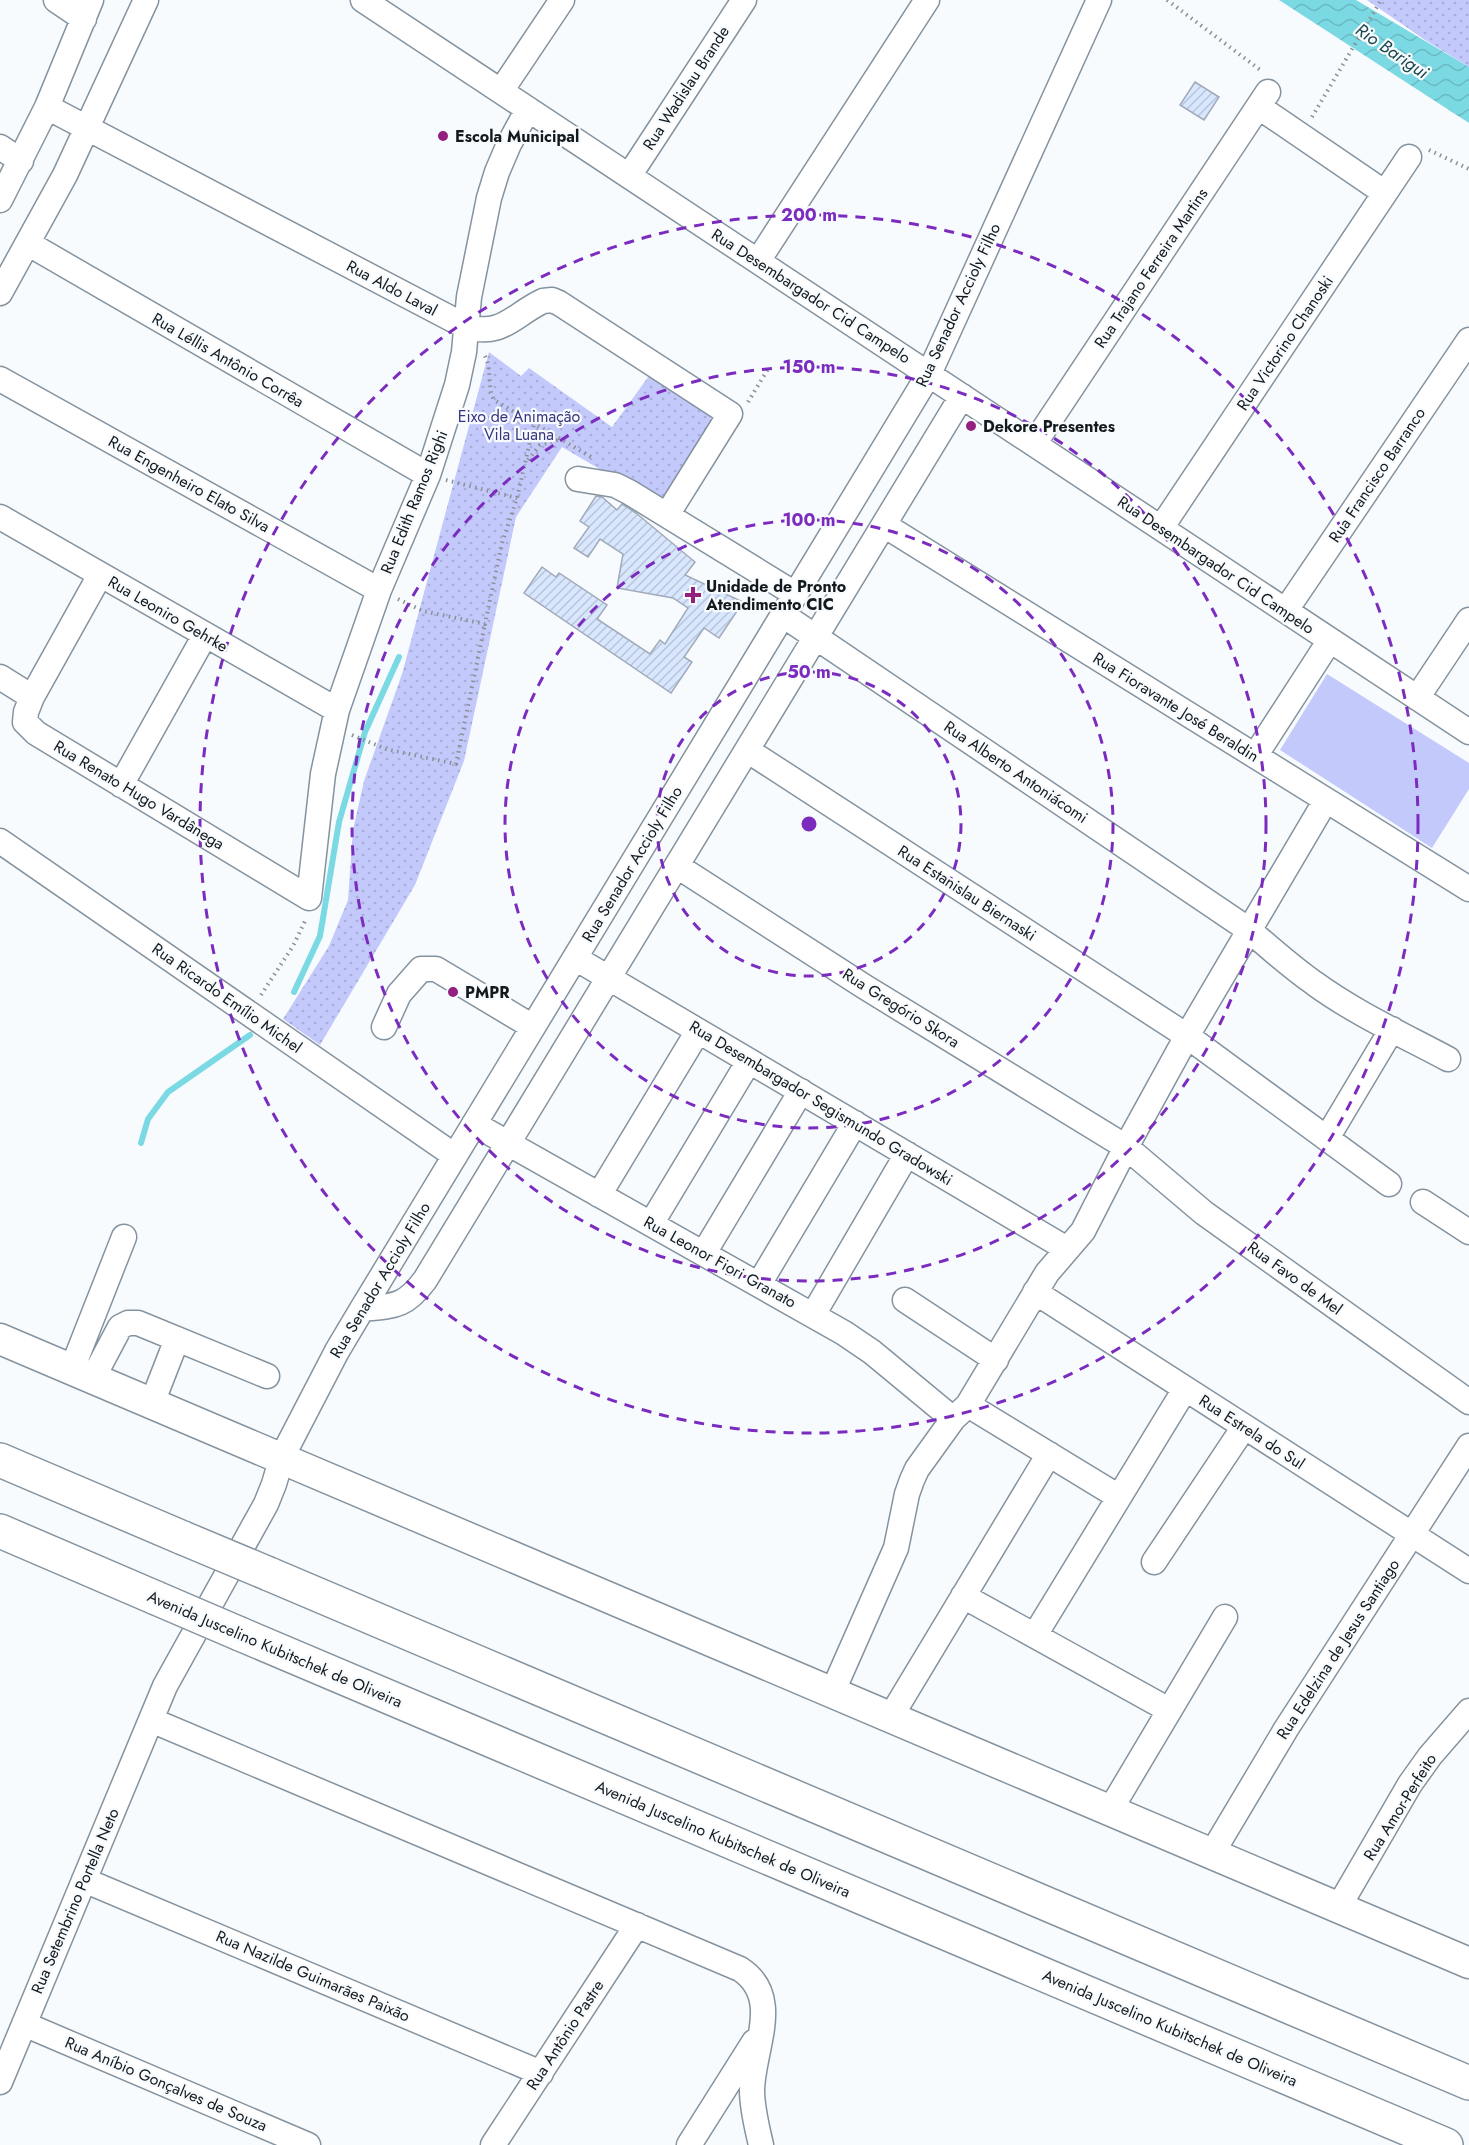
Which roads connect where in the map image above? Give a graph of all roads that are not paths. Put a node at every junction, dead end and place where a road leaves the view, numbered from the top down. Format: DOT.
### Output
graph roads {
  1 [pos="56,0"];
  2 [pos="147,0"];
  3 [pos="562,0"];
  4 [pos="744,0"];
  5 [pos="927,0"];
  6 [pos="1099,0"];
  7 [pos="376,3"];
  8 [pos="88,10"];
  9 [pos="501,91"];
  10 [pos="46,107"];
  11 [pos="528,109"];
  12 [pos="87,128"];
  13 [pos="0,147"];
  14 [pos="1415,152"];
  15 [pos="21,161"];
  16 [pos="629,176"];
  17 [pos="1385,193"];
  18 [pos="0,200"];
  19 [pos="28,244"];
  20 [pos="758,261"];
  21 [pos="0,293"];
  22 [pos="465,326"];
  23 [pos="1469,340"];
  24 [pos="928,374"];
  25 [pos="0,379"];
  26 [pos="962,396"];
  27 [pos="1034,444"];
  28 [pos="428,475"];
  29 [pos="578,479"];
  30 [pos="672,507"];
  31 [pos="0,517"];
  32 [pos="884,525"];
  33 [pos="1161,528"];
  34 [pos="100,575"];
  35 [pos="379,590"];
  36 [pos="795,594"];
  37 [pos="1286,610"];
  38 [pos="783,615"];
  39 [pos="1469,620"];
  40 [pos="205,635"];
  41 [pos="816,637"];
  42 [pos="1330,640"];
  43 [pos="0,677"];
  44 [pos="32,698"];
  45 [pos="1417,698"];
  46 [pos="335,719"];
  47 [pos="1469,732"];
  48 [pos="747,750"];
  49 [pos="1255,756"];
  50 [pos="121,785"];
  51 [pos="1326,800"];
  52 [pos="0,841"];
  53 [pos="677,866"];
  54 [pos="1469,889"];
  55 [pos="309,898"];
  56 [pos="1249,930"];
  57 [pos="575,958"];
  58 [pos="609,978"];
  59 [pos="384,1027"];
  60 [pos="533,1027"];
  61 [pos="1392,1029"];
  62 [pos="698,1031"];
  63 [pos="1187,1036"];
  64 [pos="1448,1059"];
  65 [pos="749,1061"];
  66 [pos="801,1091"];
  67 [pos="855,1123"];
  68 [pos="474,1124"];
  69 [pos="1327,1138"];
  70 [pos="507,1143"];
  71 [pos="1126,1147"];
  72 [pos="907,1154"];
  73 [pos="455,1156"];
  74 [pos="1389,1184"];
  75 [pos="599,1195"];
  76 [pos="1423,1202"];
  77 [pos="651,1224"];
  78 [pos="1469,1232"];
  79 [pos="124,1237"];
  80 [pos="1068,1249"];
  81 [pos="704,1253"];
  82 [pos="759,1284"];
  83 [pos="1035,1292"];
  84 [pos="905,1300"];
  85 [pos="362,1310"];
  86 [pos="813,1315"];
  87 [pos="0,1339"];
  88 [pos="177,1339"];
  89 [pos="996,1359"];
  90 [pos="83,1374"];
  91 [pos="267,1376"];
  92 [pos="1185,1389"];
  93 [pos="1469,1402"];
  94 [pos="152,1403"];
  95 [pos="961,1412"];
  96 [pos="1244,1426"];
  97 [pos="1469,1446"];
  98 [pos="1049,1454"];
  99 [pos="282,1457"];
  100 [pos="0,1460"];
  101 [pos="1119,1497"];
  102 [pos="0,1531"];
  103 [pos="1412,1534"];
  104 [pos="1154,1562"];
  105 [pos="1469,1571"];
  106 [pos="963,1596"];
  107 [pos="1225,1617"];
  108 [pos="1035,1635"];
  109 [pos="832,1693"];
  110 [pos="1169,1710"];
  111 [pos="1469,1711"];
  112 [pos="890,1718"];
  113 [pos="151,1720"];
  114 [pos="1461,1734"];
  115 [pos="1109,1812"];
  116 [pos="1211,1855"];
  117 [pos="84,1880"];
  118 [pos="1338,1908"];
  119 [pos="637,1925"];
  120 [pos="1469,1963"];
  121 [pos="24,2024"];
  122 [pos="762,2030"];
  123 [pos="541,2073"];
  124 [pos="0,2082"];
  125 [pos="1469,2084"];
  126 [pos="308,2145"];
  127 [pos="493,2145"];
  128 [pos="689,2145"];
  129 [pos="761,2145"];
  130 [pos="1446,2145"];
  1 -- 8 [label="street"];
  2 -- 12 [label="street"];
  3 -- 9 [label="street"];
  4 -- 16 [label="street, Rua Wadislau Brande"];
  5 -- 20 [label="street"];
  6 -- 24 [label="street, Rua Senador Accioly Filho"];
  7 -- 9 [label="street, Rua Desembargador Cid Campelo"];
  8 -- 10 [label="street"];
  9 -- 11 [label="street, Rua Desembargador Cid Campelo"];
  10 -- 12 [label="street, Rua Aldo Laval"];
  10 -- 15 [label="street"];
  11 -- 16 [label="street, Rua Desembargador Cid Campelo"];
  11 -- 22 [label="street, Rua Edith Ramos Righi"];
  12 -- 19 [label="street"];
  12 -- 22 [label="street, Rua Aldo Laval"];
  13 -- 15 [label="street"];
  14 -- 17 [label="street, Rua Victorino Chanoski"];
  15 -- 18 [label="street"];
  16 -- 20 [label="street, Rua Desembargador Cid Campelo"];
  17 -- 27 [label="street, Rua Trajano Ferreira Martins"];
  17 -- 33 [label="street, Rua Victorino Chanoski"];
  19 -- 21 [label="street"];
  19 -- 28 [label="street, Rua Léllis Antônio Corrêa"];
  20 -- 24 [label="street, Rua Desembargador Cid Campelo"];
  22 -- 28 [label="street, Rua Edith Ramos Righi"];
  22 -- 30 [label="street, Rua Aldo Laval"];
  23 -- 37 [label="street, Rua Francisco Barranco"];
  24 -- 26 [label="street, Rua Desembargador Cid Campelo"];
  24 -- 36 [label="street, Rua Senador Accioly Filho"];
  25 -- 35 [label="street, Rua Engenheiro Elato Silva"];
  26 -- 27 [label="street, Rua Desembargador Cid Campelo"];
  26 -- 32 [label="street"];
  27 -- 33 [label="street, Rua Desembargador Cid Campelo"];
  28 -- 35 [label="street, Rua Edith Ramos Righi"];
  29 -- 36 [label="street"];
  31 -- 34 [label="street, Rua Leoniro Gehrke"];
  32 -- 41 [label="street"];
  32 -- 49 [label="street, Rua Fioravante José Beraldin"];
  33 -- 37 [label="street, Rua Desembargador Cid Campelo"];
  34 -- 40 [label="street, Rua Leoniro Gehrke"];
  34 -- 44 [label="street"];
  35 -- 46 [label="street, Rua Edith Ramos Righi"];
  36 -- 38 [label="street, Rua Senador Accioly Filho"];
  37 -- 42 [label="street, Rua Desembargador Cid Campelo"];
  38 -- 41 [label="street, Rua Alberto Antoniácomi"];
  38 -- 57 [label="street, Rua Senador Accioly Filho"];
  39 -- 45 [label="street"];
  40 -- 46 [label="street, Rua Leoniro Gehrke"];
  40 -- 50 [label="street"];
  41 -- 48 [label="street"];
  41 -- 56 [label="street, Rua Alberto Antoniácomi"];
  42 -- 45 [label="street, Rua Desembargador Cid Campelo"];
  42 -- 49 [label="street"];
  43 -- 44 [label="street"];
  44 -- 50 [label="street, Rua Renato Hugo Vardânega"];
  45 -- 47 [label="street, Rua Desembargador Cid Campelo"];
  46 -- 55 [label="street, Rua Edith Ramos Righi"];
  48 -- 53 [label="street"];
  48 -- 63 [label="street, Rua Estanislau Biernaski"];
  49 -- 51 [label="street, Rua Fioravante José Beraldin"];
  50 -- 55 [label="street, Rua Renato Hugo Vardânega"];
  51 -- 54 [label="street, Rua Fioravante José Beraldin"];
  51 -- 56 [label="street"];
  52 -- 73 [label="street, Rua Ricardo Emílio Michel"];
  53 -- 58 [label="street"];
  53 -- 71 [label="street, Rua Gregório Skora"];
  56 -- 61 [label="street, Rua Alberto Antoniácomi"];
  56 -- 63 [label="street"];
  57 -- 58 [label="street, Rua Desembargador Segismundo Gradowski"];
  57 -- 60 [label="street, Rua Senador Accioly Filho"];
  58 -- 62 [label="street, Rua Desembargador Segismundo Gradowski"];
  58 -- 70 [label="street"];
  59 -- 60 [label="street"];
  60 -- 68 [label="street, Rua Senador Accioly Filho"];
  61 -- 64 [label="street, Rua Alberto Antoniácomi"];
  61 -- 69 [label="street"];
  62 -- 65 [label="street, Rua Desembargador Segismundo Gradowski"];
  62 -- 75 [label="street"];
  63 -- 69 [label="street, Rua Estanislau Biernaski"];
  63 -- 71 [label="street"];
  65 -- 66 [label="street, Rua Desembargador Segismundo Gradowski"];
  65 -- 77 [label="street"];
  66 -- 67 [label="street, Rua Desembargador Segismundo Gradowski"];
  66 -- 81 [label="street"];
  67 -- 72 [label="street, Rua Desembargador Segismundo Gradowski"];
  67 -- 82 [label="street"];
  68 -- 70 [label="street, Rua Leonor Fiori Granato"];
  68 -- 73 [label="street, Rua Senador Accioly Filho"];
  69 -- 74 [label="street, Rua Estanislau Biernaski"];
  70 -- 75 [label="street, Rua Leonor Fiori Granato"];
  70 -- 85 [label="street"];
  71 -- 80 [label="street"];
  71 -- 93 [label="street, Rua Favo de Mel"];
  72 -- 80 [label="street, Rua Desembargador Segismundo Gradowski"];
  72 -- 86 [label="street"];
  73 -- 85 [label="street, Rua Senador Accioly Filho"];
  75 -- 77 [label="street, Rua Leonor Fiori Granato"];
  76 -- 78 [label="street"];
  77 -- 81 [label="street, Rua Leonor Fiori Granato"];
  79 -- 90 [label="street"];
  80 -- 83 [label="street"];
  81 -- 82 [label="street, Rua Leonor Fiori Granato"];
  82 -- 86 [label="street, Rua Leonor Fiori Granato"];
  83 -- 89 [label="street"];
  83 -- 92 [label="street, Rua Estrela do Sul"];
  84 -- 89 [label="street"];
  85 -- 99 [label="street, Rua Senador Accioly Filho"];
  86 -- 95 [label="street, Rua Leonor Fiori Granato"];
  87 -- 90 [label="main road"];
  88 -- 90 [label="street"];
  88 -- 91 [label="street"];
  88 -- 94 [label="street"];
  89 -- 95 [label="street"];
  90 -- 94 [label="main road"];
  92 -- 96 [label="street, Rua Estrela do Sul"];
  92 -- 101 [label="street"];
  94 -- 99 [label="main road"];
  95 -- 98 [label="street, Rua Leonor Fiori Granato"];
  95 -- 109 [label="street"];
  96 -- 103 [label="street, Rua Estrela do Sul"];
  96 -- 104 [label="street"];
  97 -- 103 [label="street, Rua Edelzina de Jesus Santiago"];
  98 -- 101 [label="street, Rua Leonor Fiori Granato"];
  98 -- 106 [label="street"];
  99 -- 109 [label="main road"];
  99 -- 113 [label="street, Rua Senador Accioly Filho"];
  100 -- 125 [label="highway, bridge"];
  101 -- 108 [label="street"];
  102 -- 130 [label="highway, Avenida Juscelino Kubitschek de Oliveira, bridge"];
  103 -- 105 [label="street, Rua Estrela do Sul"];
  103 -- 116 [label="street, Rua Edelzina de Jesus Santiago"];
  106 -- 108 [label="street"];
  106 -- 112 [label="street"];
  107 -- 110 [label="street"];
  108 -- 110 [label="street"];
  109 -- 112 [label="main road"];
  110 -- 115 [label="street"];
  111 -- 114 [label="street, Rua Amor-Perfeito"];
  112 -- 115 [label="main road"];
  113 -- 117 [label="street, Rua Setembrino Portella Neto"];
  113 -- 119 [label="street"];
  114 -- 118 [label="street, Rua Amor-Perfeito"];
  115 -- 116 [label="main road"];
  116 -- 118 [label="main road"];
  117 -- 121 [label="street, Rua Setembrino Portella Neto"];
  117 -- 123 [label="street, Rua Nazilde Guimarães Paixão"];
  118 -- 120 [label="main road"];
  119 -- 122 [label="street"];
  119 -- 123 [label="street, Rua Antônio Pastre"];
  121 -- 124 [label="street, Rua Setembrino Portella Neto"];
  121 -- 126 [label="street, Rua Aníbio Gonçalves de Souza"];
  122 -- 128 [label="street"];
  122 -- 129 [label="street"];
  123 -- 127 [label="street, Rua Antônio Pastre"];
}
